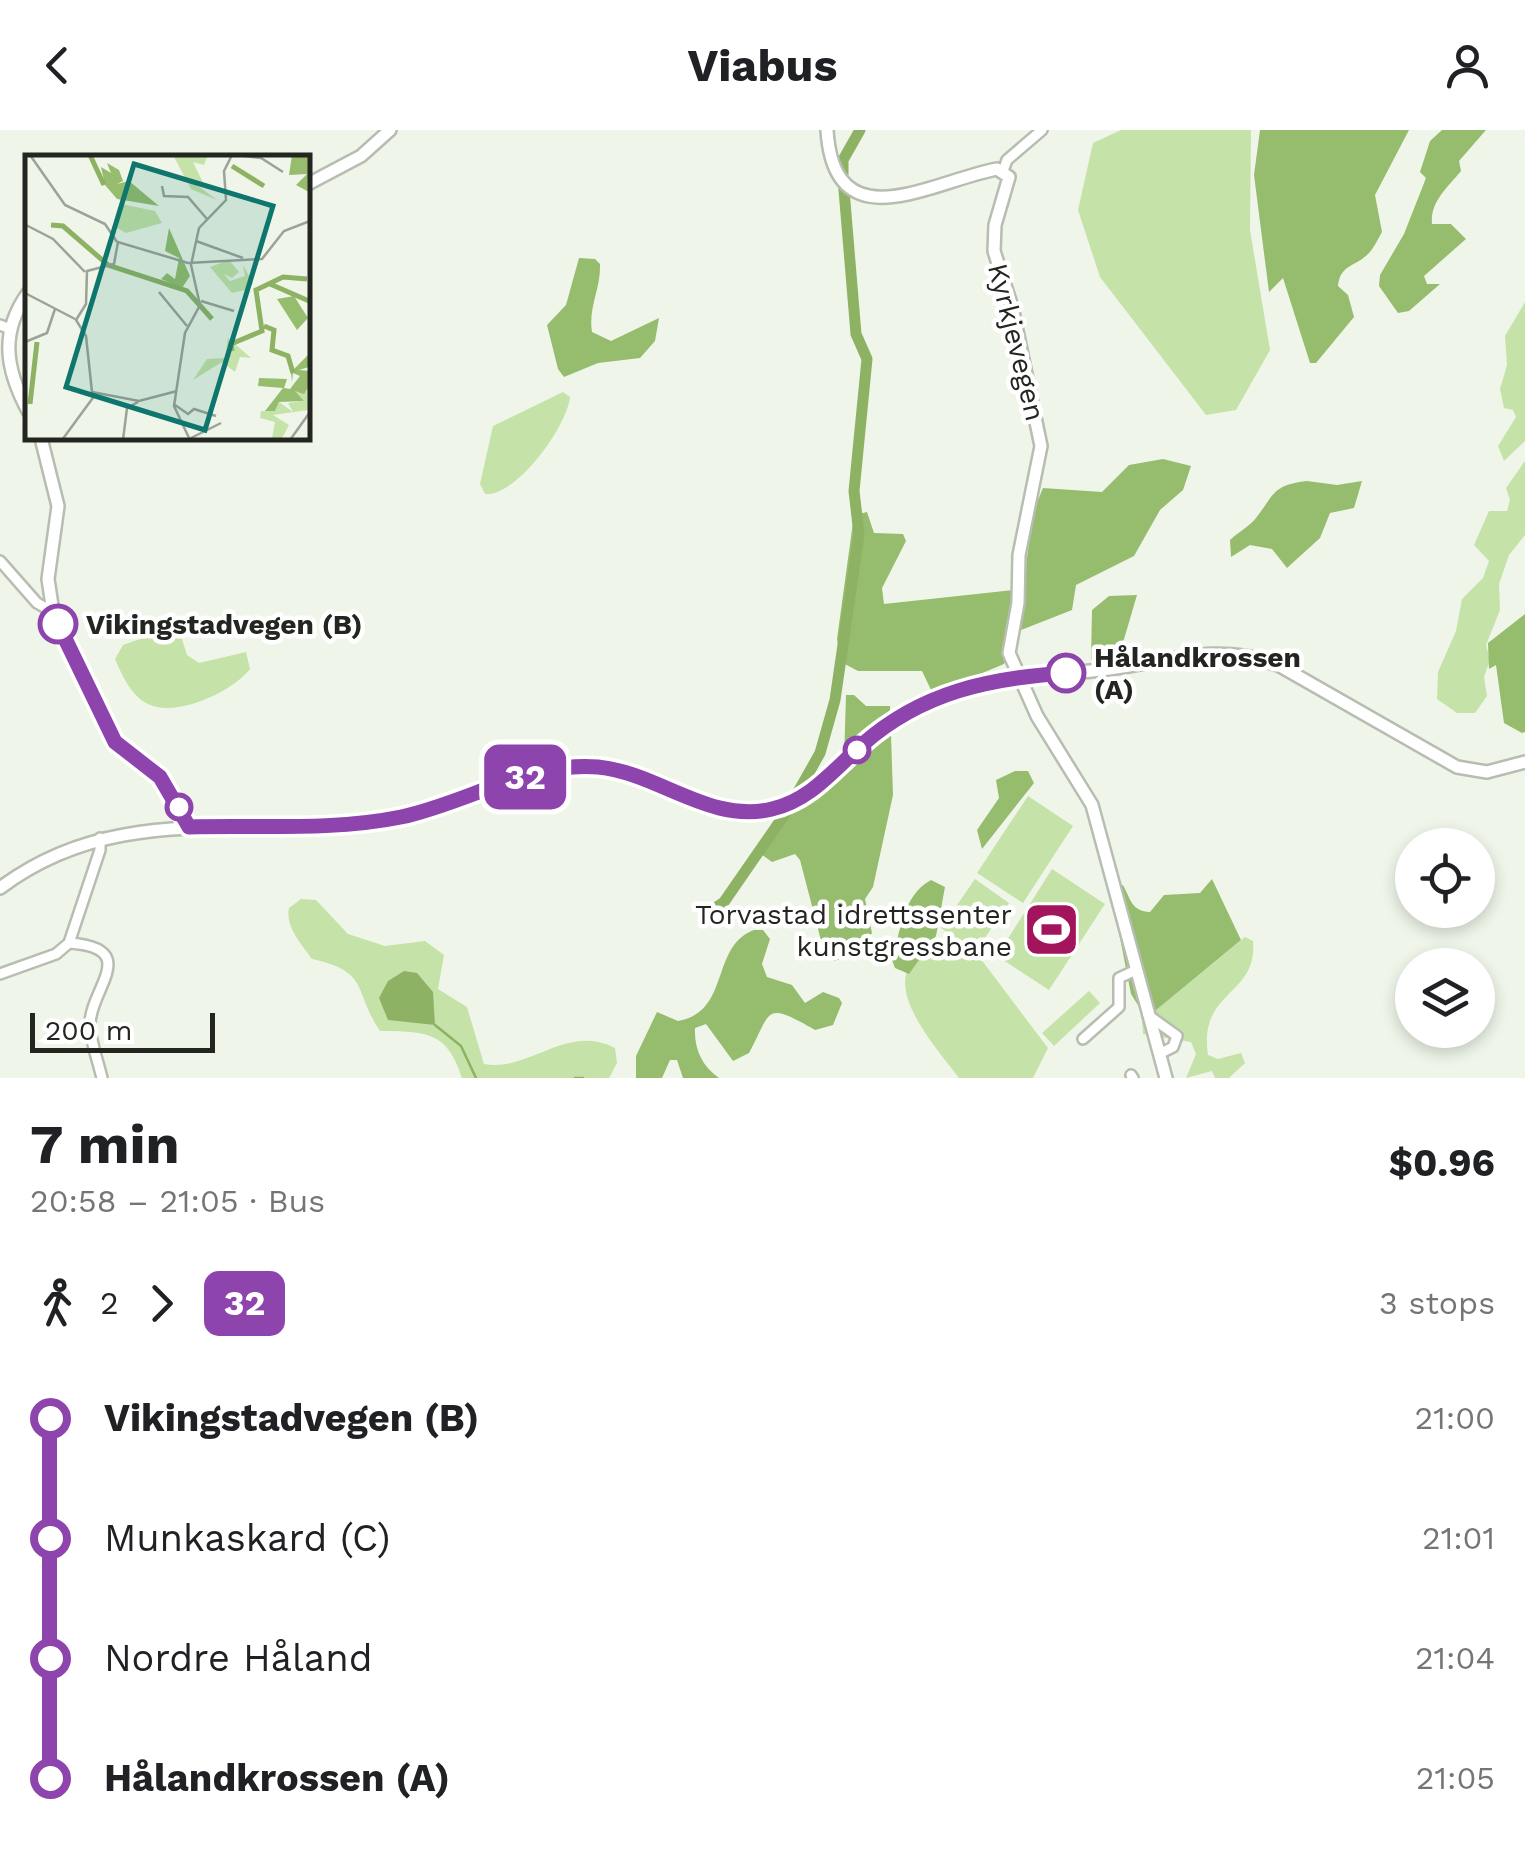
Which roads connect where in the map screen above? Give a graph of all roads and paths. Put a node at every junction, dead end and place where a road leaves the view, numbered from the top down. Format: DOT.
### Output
graph roads {
  1 [pos="390,130"];
  2 [pos="826,130"];
  3 [pos="1042,130"];
  4 [pos="1002,171"];
  5 [pos="310,183"];
  6 [pos="25,296"];
  7 [pos="3,326"];
  8 [pos="25,405"];
  9 [pos="42,440"];
  10 [pos="0,561"];
  11 [pos="53,612"];
  12 [pos="1018,676"];
  13 [pos="1525,762"];
  14 [pos="189,827"];
  15 [pos="100,838"];
  16 [pos="0,888"];
  17 [pos="68,943"];
  18 [pos="1136,970"];
  19 [pos="0,974"];
  20 [pos="1148,1015"];
  21 [pos="1082,1038"];
  22 [pos="1159,1054"];
  23 [pos="102,1078"];
  24 [pos="1166,1078"];
  1 -- 5 [label="main road"];
  2 -- 4 [label="main road"];
  3 -- 4 [label="street"];
  4 -- 12 [label="main road, Kyrkjevegen"];
  6 -- 7 [label="main road"];
  7 -- 8 [label="main road"];
  9 -- 11 [label="main road"];
  10 -- 11 [label="street"];
  11 -- 14 [label="main road"];
  12 -- 13 [label="main road"];
  12 -- 14 [label="main road"];
  12 -- 18 [label="main road"];
  14 -- 15 [label="main road"];
  15 -- 16 [label="main road"];
  15 -- 17 [label="street"];
  17 -- 19 [label="street"];
  17 -- 23 [label="street"];
  18 -- 20 [label="main road"];
  18 -- 21 [label="street"];
  20 -- 22 [label="main road"];
  20 -- 22 [label="street"];
  22 -- 24 [label="main road"];
}
